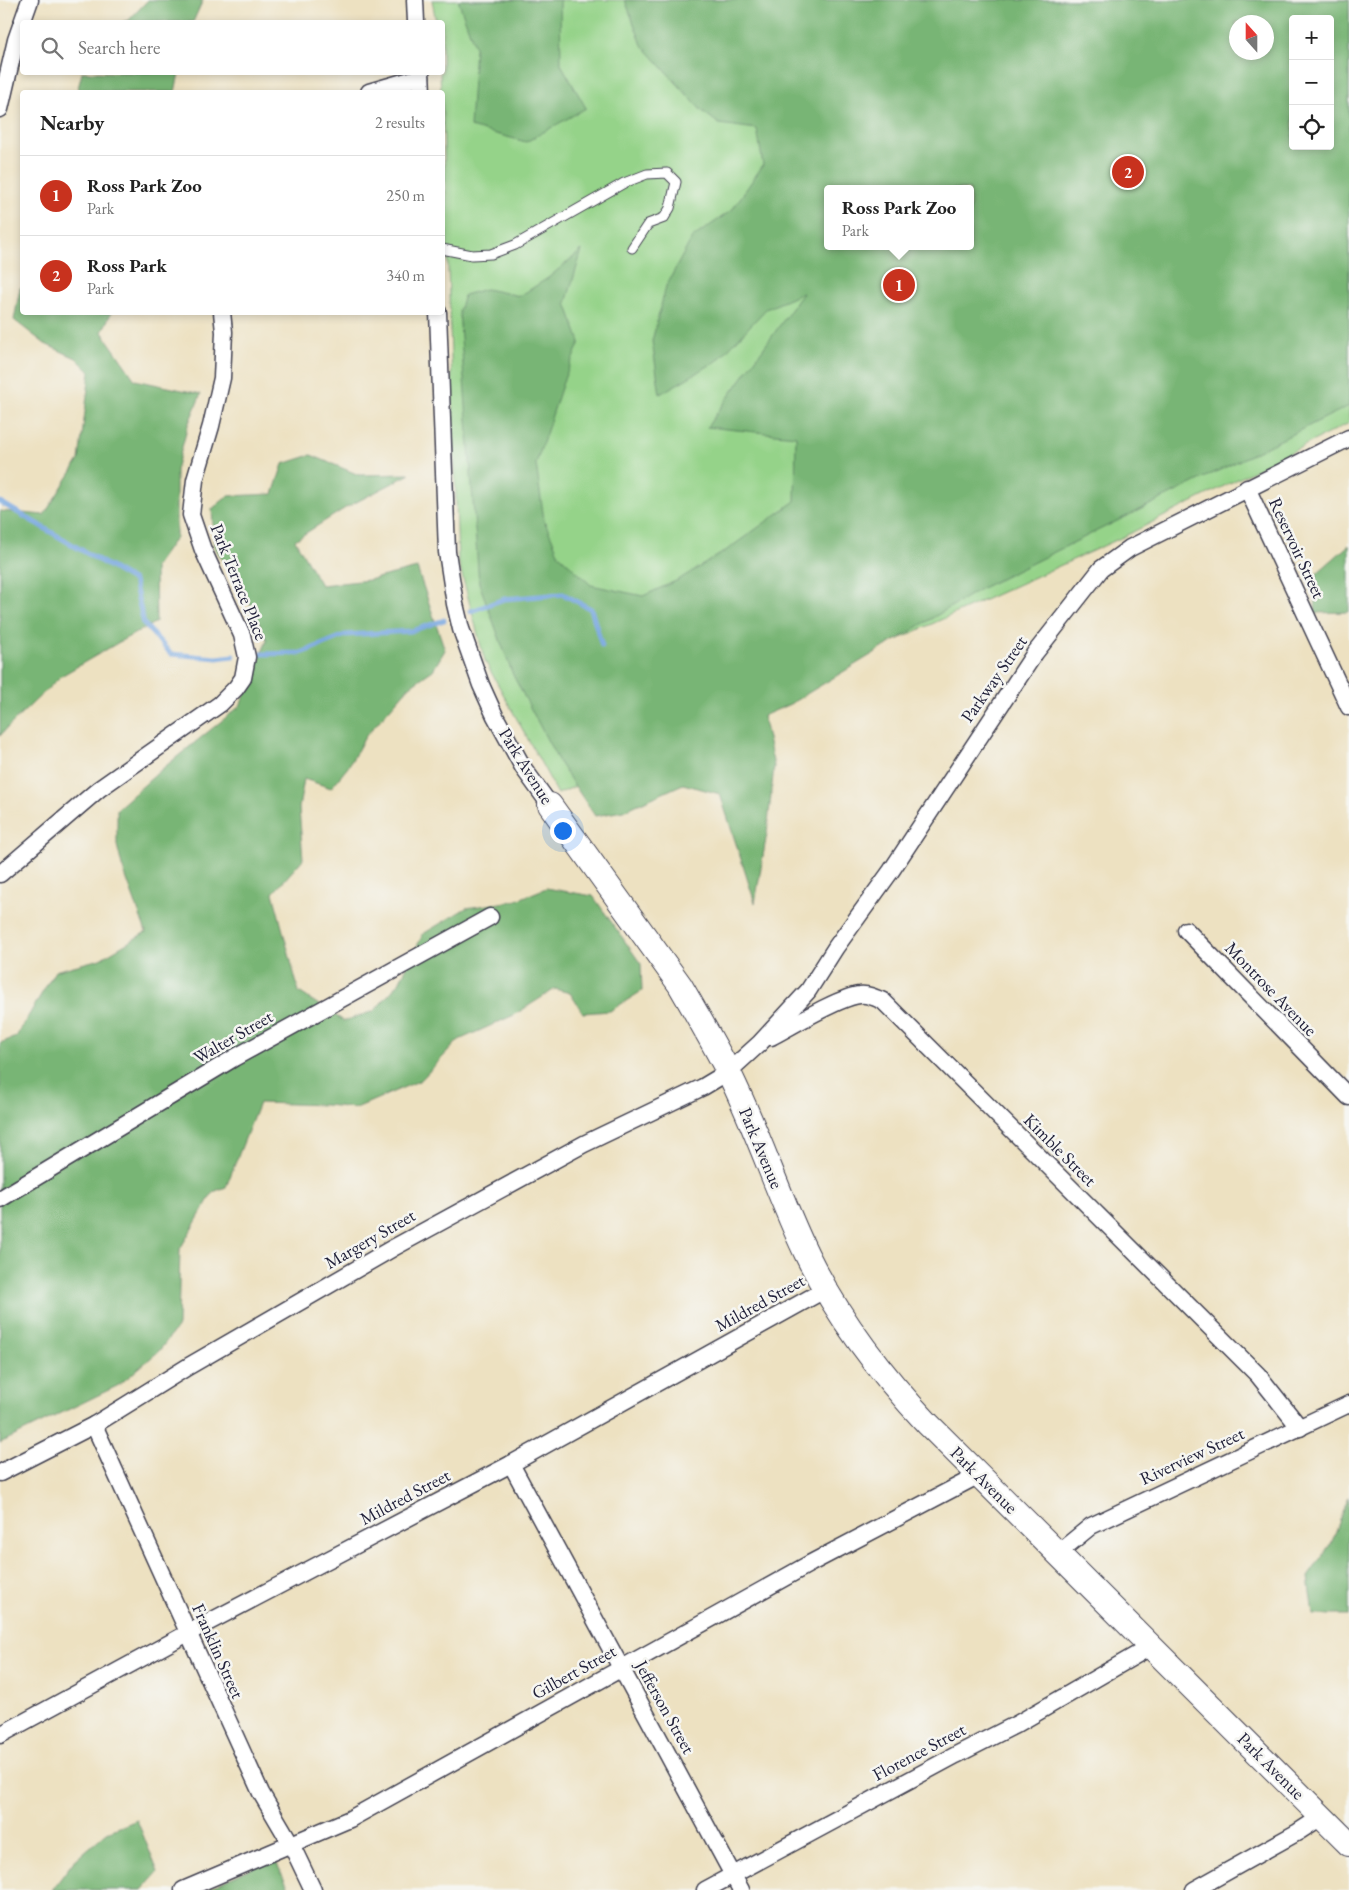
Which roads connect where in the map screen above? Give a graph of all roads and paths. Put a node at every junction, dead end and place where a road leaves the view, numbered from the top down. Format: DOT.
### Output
graph roads {
  1 [pos="30,0"];
  2 [pos="414,0"];
  3 [pos="23,20"];
  4 [pos="416,20"];
  5 [pos="20,29"];
  6 [pos="421,81"];
  7 [pos="378,90"];
  8 [pos="0,109"];
  9 [pos="632,248"];
  10 [pos="445,250"];
  11 [pos="222,315"];
  12 [pos="438,315"];
  13 [pos="1349,438"];
  14 [pos="1247,488"];
  15 [pos="1349,707"];
  16 [pos="550,806"];
  17 [pos="0,874"];
  18 [pos="490,917"];
  19 [pos="1186,930"];
  20 [pos="760,1043"];
  21 [pos="728,1072"];
  22 [pos="1349,1097"];
  23 [pos="0,1199"];
  24 [pos="826,1289"];
  25 [pos="1349,1404"];
  26 [pos="94,1425"];
  27 [pos="1300,1428"];
  28 [pos="511,1464"];
  29 [pos="0,1473"];
  30 [pos="979,1475"];
  31 [pos="1058,1553"];
  32 [pos="188,1633"];
  33 [pos="1150,1647"];
  34 [pos="621,1668"];
  35 [pos="0,1735"];
  36 [pos="1321,1817"];
  37 [pos="291,1844"];
  38 [pos="1349,1844"];
  39 [pos="733,1875"];
  40 [pos="183,1890"];
  41 [pos="313,1890"];
  42 [pos="705,1890"];
  43 [pos="741,1890"];
  44 [pos="1194,1890"];
  1 -- 3 [label="street"];
  2 -- 4 [label="street"];
  5 -- 8 [label="street"];
  6 -- 7 [label="street"];
  9 -- 10 [label="lane"];
  11 -- 17 [label="street, Park Terrace Place"];
  12 -- 16 [label="street, Park Avenue"];
  13 -- 14 [label="street, Parkway Street"];
  14 -- 15 [label="street, Reservoir Street"];
  14 -- 20 [label="street, Parkway Street"];
  16 -- 21 [label="street, Park Avenue"];
  18 -- 23 [label="street, Walter Street"];
  19 -- 22 [label="street, Montrose Avenue"];
  20 -- 21 [label="street, Margery Street"];
  20 -- 27 [label="street, Kimble Street"];
  21 -- 24 [label="street, Park Avenue"];
  21 -- 26 [label="street, Margery Street"];
  24 -- 28 [label="street, Mildred Street"];
  24 -- 30 [label="street, Park Avenue"];
  25 -- 27 [label="street, Riverview Street"];
  26 -- 29 [label="street, Margery Street"];
  26 -- 32 [label="street, Franklin Street"];
  27 -- 31 [label="street, Riverview Street"];
  28 -- 32 [label="street, Mildred Street"];
  28 -- 34 [label="street, Jefferson Street"];
  30 -- 31 [label="street, Park Avenue"];
  30 -- 34 [label="street, Gilbert Street"];
  31 -- 33 [label="street, Park Avenue"];
  32 -- 35 [label="street, Mildred Street"];
  32 -- 37 [label="street, Franklin Street"];
  33 -- 36 [label="street, Park Avenue"];
  33 -- 39 [label="street, Florence Street"];
  34 -- 37 [label="street, Gilbert Street"];
  34 -- 39 [label="street, Jefferson Street"];
  36 -- 38 [label="street, Park Avenue"];
  36 -- 44 [label="street"];
  37 -- 40 [label="street, Gilbert Street"];
  37 -- 41 [label="street, Franklin Street"];
  39 -- 42 [label="street, Florence Street"];
  39 -- 43 [label="street, Jefferson Street"];
}
